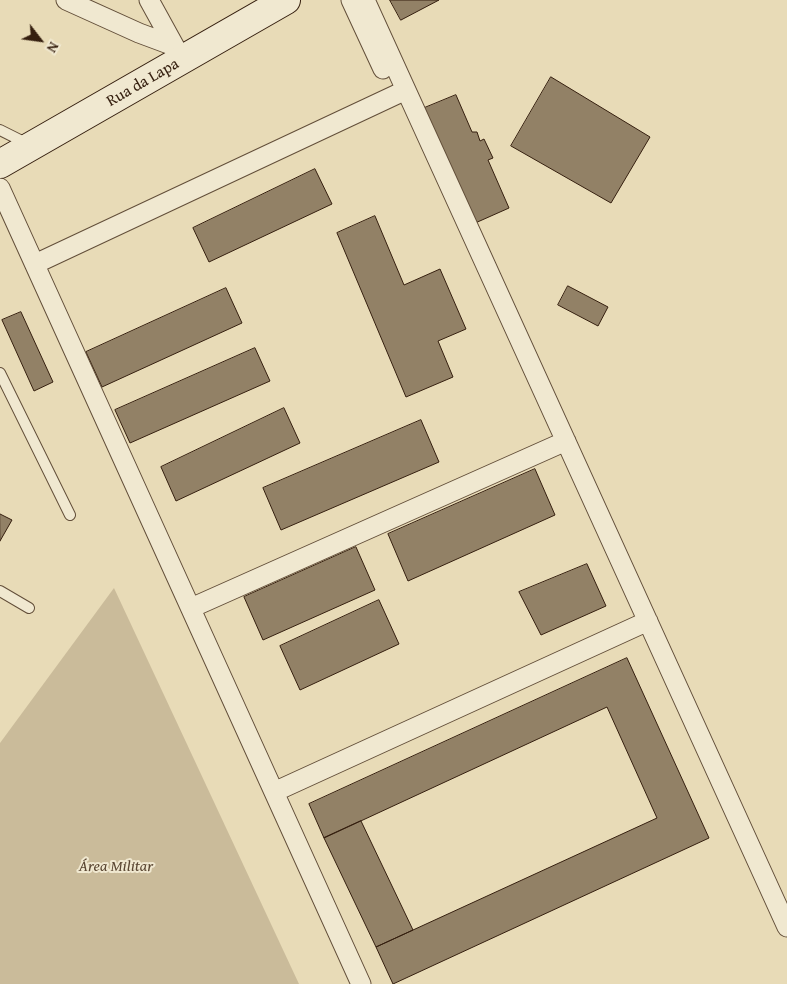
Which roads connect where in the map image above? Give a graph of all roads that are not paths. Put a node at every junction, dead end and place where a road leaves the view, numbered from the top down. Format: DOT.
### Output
graph roads {
  1 [pos="66,0"];
  2 [pos="149,0"];
  3 [pos="286,0"];
  4 [pos="350,0"];
  5 [pos="366,0"];
  6 [pos="178,53"];
  7 [pos="401,93"];
  8 [pos="0,130"];
  9 [pos="32,146"];
  10 [pos="0,164"];
  11 [pos="0,188"];
  12 [pos="35,264"];
  13 [pos="0,374"];
  14 [pos="566,441"];
  15 [pos="70,515"];
  16 [pos="0,591"];
  17 [pos="29,608"];
  18 [pos="191,608"];
  19 [pos="648,621"];
  20 [pos="274,792"];
  21 [pos="787,927"];
  22 [pos="361,984"];
  1 -- 6 [label="street"];
  2 -- 6 [label="street"];
  3 -- 6 [label="main road, Rua da Lapa"];
  4 -- 7 [label="street"];
  5 -- 7 [label="street"];
  6 -- 9 [label="main road, Rua da Lapa"];
  7 -- 12 [label="street"];
  7 -- 14 [label="street"];
  8 -- 9 [label="lane"];
  9 -- 10 [label="main road, Rua da Lapa"];
  11 -- 12 [label="street"];
  12 -- 18 [label="street"];
  13 -- 15 [label="lane"];
  14 -- 18 [label="street"];
  14 -- 19 [label="street"];
  16 -- 17 [label="lane"];
  18 -- 20 [label="street"];
  19 -- 20 [label="street"];
  19 -- 21 [label="street"];
  20 -- 22 [label="street"];
}
